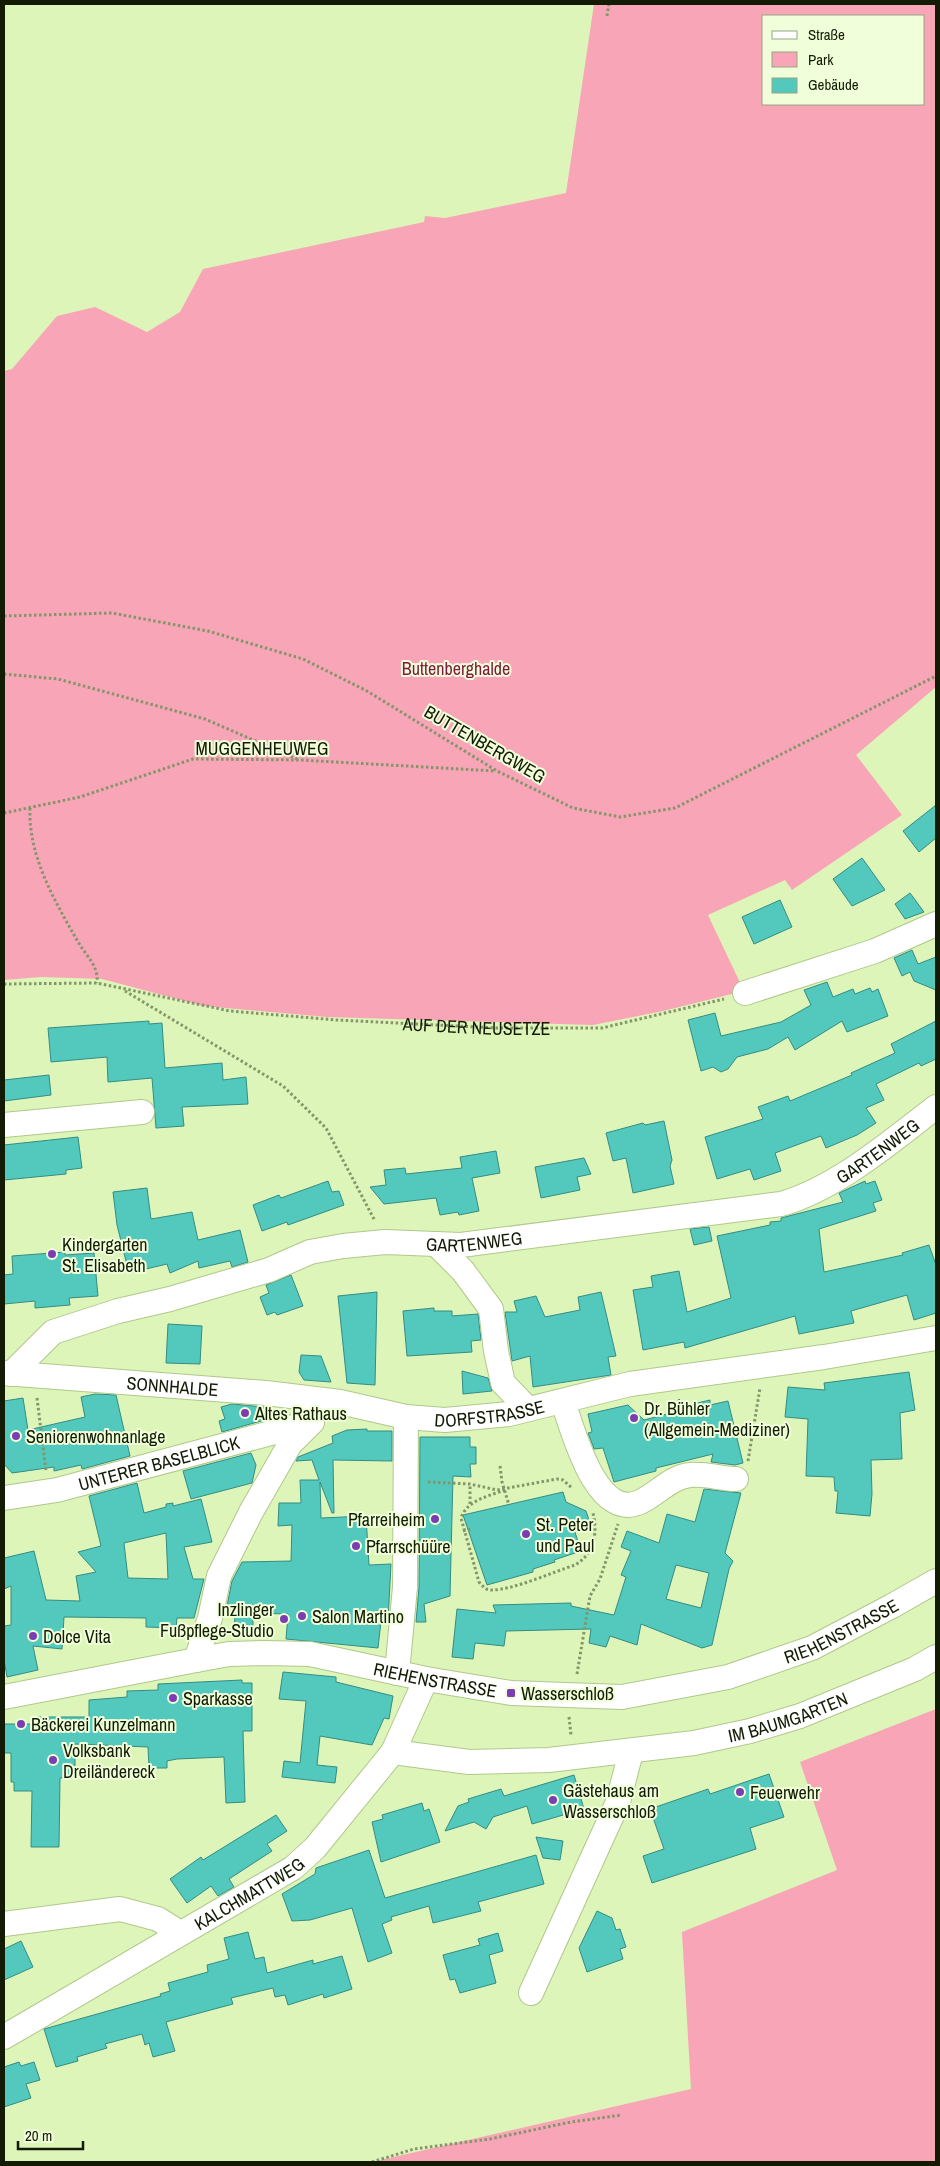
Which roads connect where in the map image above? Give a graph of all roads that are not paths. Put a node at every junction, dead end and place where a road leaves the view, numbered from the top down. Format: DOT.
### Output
graph roads {
  1 [pos="936,924"];
  2 [pos="745,993"];
  3 [pos="936,1107"];
  4 [pos="142,1112"];
  5 [pos="4,1126"];
  6 [pos="436,1244"];
  7 [pos="936,1338"];
  8 [pos="8,1373"];
  9 [pos="340,1402"];
  10 [pos="563,1402"];
  11 [pos="528,1409"];
  12 [pos="406,1417"];
  13 [pos="312,1422"];
  14 [pos="736,1479"];
  15 [pos="4,1498"];
  16 [pos="936,1581"];
  17 [pos="936,1657"];
  18 [pos="196,1660"];
  19 [pos="397,1673"];
  20 [pos="426,1679"];
  21 [pos="4,1697"];
  22 [pos="393,1752"];
  23 [pos="631,1752"];
  24 [pos="4,1924"];
  25 [pos="180,1933"];
  26 [pos="532,1994"];
  27 [pos="4,2037"];
  1 -- 2 [label="street"];
  3 -- 6 [label="street, GARTENWEG"];
  4 -- 5 [label="street"];
  6 -- 8 [label="street, GARTENWEG"];
  6 -- 11 [label="street"];
  7 -- 10 [label="street, DORFSTRASSE"];
  8 -- 9 [label="street, SONNHALDE"];
  9 -- 12 [label="street, DORFSTRASSE"];
  9 -- 13 [label="street"];
  10 -- 11 [label="street, DORFSTRASSE"];
  10 -- 14 [label="street"];
  11 -- 12 [label="street, DORFSTRASSE"];
  12 -- 19 [label="street"];
  13 -- 15 [label="street, UNTERER BASELBLICK"];
  13 -- 18 [label="street"];
  16 -- 20 [label="street, RIEHENSTRASSE"];
  17 -- 23 [label="street, IM BAUMGARTEN"];
  18 -- 19 [label="street, RIEHENSTRASSE"];
  18 -- 21 [label="street, RIEHENSTRASSE"];
  19 -- 20 [label="street, RIEHENSTRASSE"];
  20 -- 22 [label="street, KALCHMATTWEG"];
  22 -- 23 [label="street, IM BAUMGARTEN"];
  22 -- 25 [label="street, KALCHMATTWEG"];
  23 -- 26 [label="street"];
  24 -- 25 [label="street"];
  25 -- 27 [label="street, KALCHMATTWEG"];
}
